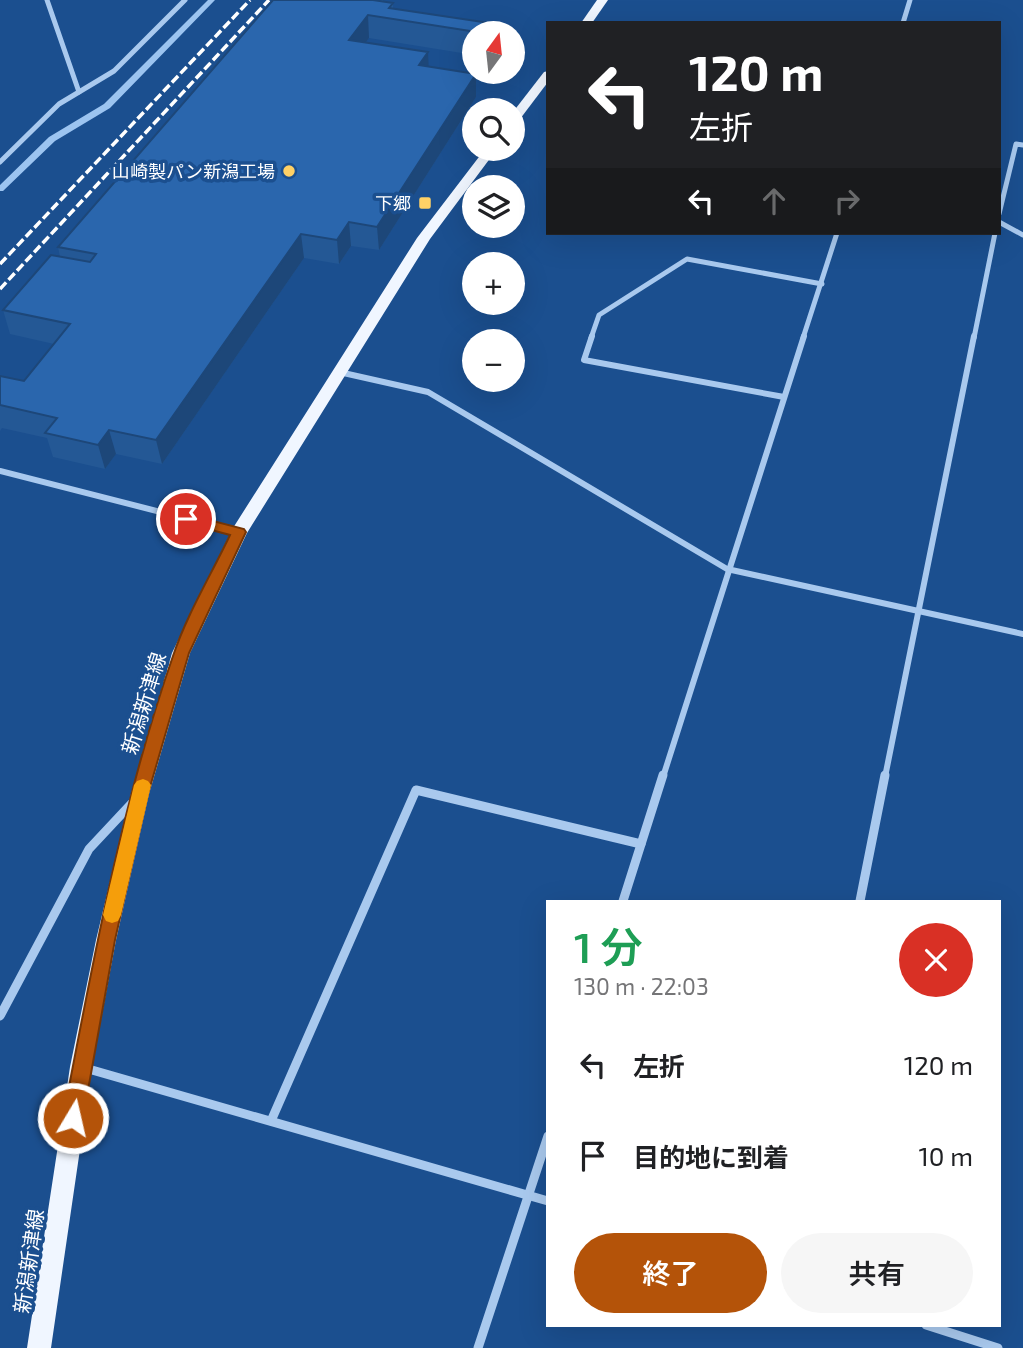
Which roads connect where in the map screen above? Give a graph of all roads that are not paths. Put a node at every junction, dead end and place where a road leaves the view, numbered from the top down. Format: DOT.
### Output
graph roads {
  1 [pos="47,0"];
  2 [pos="185,0"];
  3 [pos="603,0"];
  4 [pos="910,0"];
  5 [pos="587,21"];
  6 [pos="904,21"];
  7 [pos="546,77"];
  8 [pos="79,92"];
  9 [pos="525,104"];
  10 [pos="1023,145"];
  11 [pos="482,161"];
  12 [pos="0,162"];
  13 [pos="1001,206"];
  14 [pos="1001,223"];
  15 [pos="1023,234"];
  16 [pos="836,235"];
  17 [pos="995,235"];
  18 [pos="822,284"];
  19 [pos="339,372"];
  20 [pos="784,397"];
  21 [pos="0,471"];
  22 [pos="239,532"];
  23 [pos="727,569"];
  24 [pos="919,611"];
  25 [pos="1023,634"];
  26 [pos="140,794"];
  27 [pos="641,844"];
  28 [pos="623,900"];
  29 [pos="860,900"];
  30 [pos="0,1016"];
  31 [pos="81,1067"];
  32 [pos="271,1121"];
  33 [pos="546,1142"];
  34 [pos="529,1195"];
  35 [pos="546,1200"];
  36 [pos="932,1327"];
  37 [pos="39,1348"];
  38 [pos="478,1348"];
  39 [pos="998,1348"];
  1 -- 8 [label="street"];
  2 -- 8 [label="street"];
  3 -- 5 [label="main road"];
  4 -- 6 [label="street"];
  7 -- 9 [label="main road"];
  8 -- 12 [label="street"];
  10 -- 13 [label="street"];
  11 -- 19 [label="main road, 新潟新津線"];
  14 -- 15 [label="street"];
  16 -- 18 [label="street"];
  17 -- 24 [label="street"];
  18 -- 20 [label="street"];
  18 -- 20 [label="street"];
  19 -- 22 [label="main road, 新潟新津線"];
  19 -- 23 [label="street"];
  20 -- 23 [label="street"];
  21 -- 22 [label="street"];
  22 -- 26 [label="main road, 新潟新津線"];
  23 -- 24 [label="street"];
  23 -- 27 [label="street"];
  24 -- 25 [label="street"];
  24 -- 29 [label="street"];
  26 -- 30 [label="street"];
  26 -- 31 [label="main road, 新潟新津線"];
  27 -- 28 [label="street"];
  27 -- 32 [label="street"];
  31 -- 32 [label="street"];
  31 -- 37 [label="main road, 新潟新津線"];
  32 -- 34 [label="street"];
  33 -- 34 [label="street"];
  34 -- 35 [label="street"];
  34 -- 38 [label="street"];
  36 -- 39 [label="street"];
}
